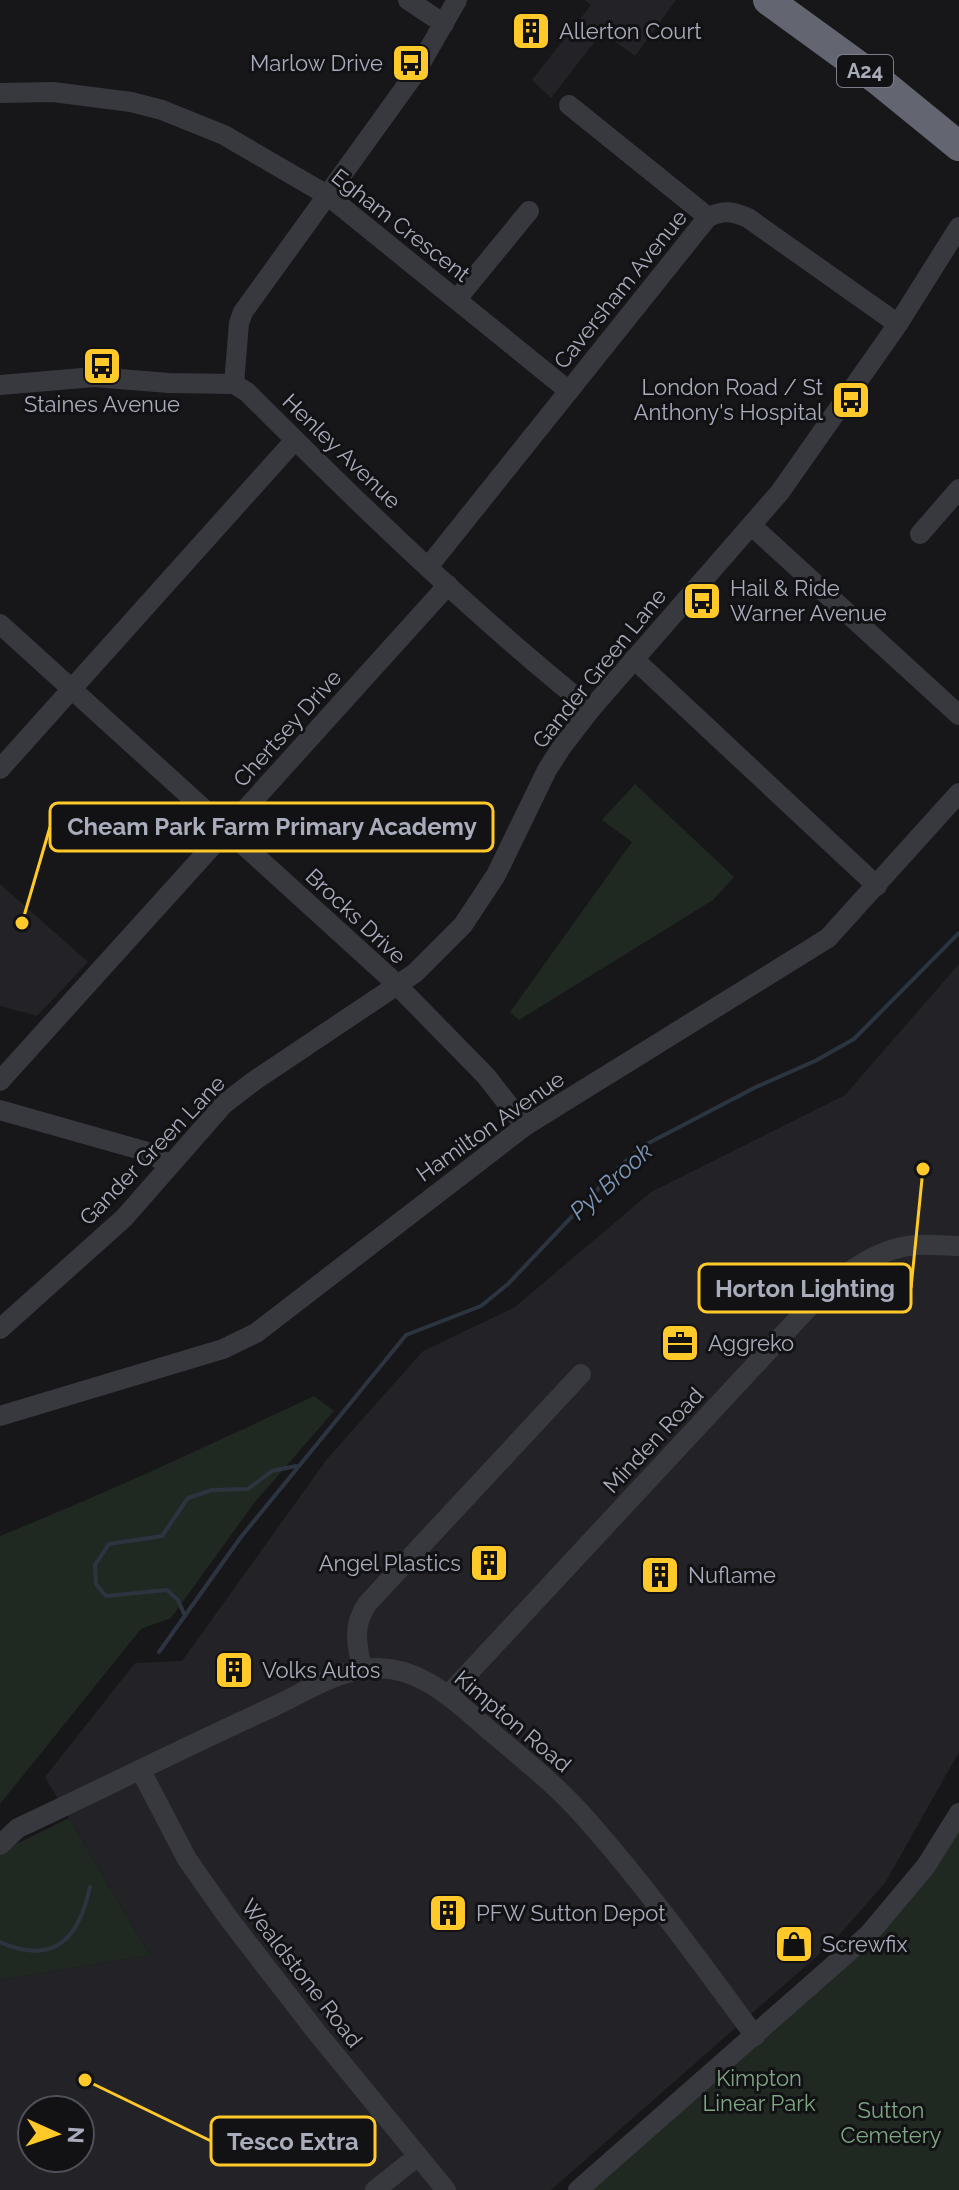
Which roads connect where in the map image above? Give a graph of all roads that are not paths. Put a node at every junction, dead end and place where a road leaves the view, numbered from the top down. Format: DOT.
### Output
graph roads {
  1 [pos="408,0"];
  2 [pos="457,0"];
  3 [pos="770,1"];
  4 [pos="444,24"];
  5 [pos="0,93"];
  6 [pos="569,105"];
  7 [pos="959,146"];
  8 [pos="327,195"];
  9 [pos="529,211"];
  10 [pos="708,217"];
  11 [pos="959,227"];
  12 [pos="457,299"];
  13 [pos="898,324"];
  14 [pos="234,384"];
  15 [pos="0,385"];
  16 [pos="569,391"];
  17 [pos="295,440"];
  18 [pos="959,489"];
  19 [pos="752,526"];
  20 [pos="920,534"];
  21 [pos="428,567"];
  22 [pos="448,585"];
  23 [pos="0,624"];
  24 [pos="634,659"];
  25 [pos="74,688"];
  26 [pos="591,709"];
  27 [pos="959,715"];
  28 [pos="0,769"];
  29 [pos="959,793"];
  30 [pos="226,830"];
  31 [pos="877,886"];
  32 [pos="396,986"];
  33 [pos="0,1081"];
  34 [pos="0,1110"];
  35 [pos="525,1126"];
  36 [pos="169,1165"];
  37 [pos="959,1246"];
  38 [pos="0,1329"];
  39 [pos="581,1374"];
  40 [pos="0,1416"];
  41 [pos="362,1669"];
  42 [pos="449,1694"];
  43 [pos="141,1771"];
  44 [pos="959,1813"];
  45 [pos="9,1828"];
  46 [pos="0,1845"];
  47 [pos="755,2036"];
  48 [pos="418,2156"];
  49 [pos="375,2190"];
  50 [pos="446,2190"];
  51 [pos="578,2190"];
  1 -- 4 [label="street"];
  2 -- 4 [label="street"];
  3 -- 7 [label="highway, A24"];
  4 -- 8 [label="street"];
  5 -- 8 [label="street, Egham Crescent"];
  6 -- 10 [label="street"];
  8 -- 12 [label="street, Egham Crescent"];
  8 -- 14 [label="street"];
  9 -- 12 [label="street"];
  10 -- 13 [label="street, Caversham Avenue"];
  10 -- 16 [label="street, Caversham Avenue"];
  11 -- 13 [label="street, Gander Green Lane"];
  12 -- 16 [label="street, Egham Crescent"];
  13 -- 19 [label="street, Gander Green Lane"];
  14 -- 15 [label="street"];
  14 -- 17 [label="street, Henley Avenue"];
  16 -- 21 [label="street, Caversham Avenue"];
  17 -- 21 [label="street, Henley Avenue"];
  17 -- 25 [label="street"];
  18 -- 20 [label="street"];
  19 -- 24 [label="street, Gander Green Lane"];
  19 -- 27 [label="street"];
  21 -- 22 [label="street, Henley Avenue"];
  22 -- 26 [label="street, Henley Avenue"];
  22 -- 30 [label="street, Chertsey Drive"];
  23 -- 25 [label="street, Brocks Drive"];
  24 -- 26 [label="street, Gander Green Lane"];
  24 -- 31 [label="street"];
  25 -- 28 [label="street"];
  25 -- 30 [label="street, Brocks Drive"];
  26 -- 32 [label="street, Gander Green Lane"];
  29 -- 31 [label="street, Hamilton Avenue"];
  30 -- 32 [label="street, Brocks Drive"];
  30 -- 33 [label="street, Chertsey Drive"];
  31 -- 35 [label="street, Hamilton Avenue"];
  32 -- 35 [label="street, Brocks Drive"];
  32 -- 36 [label="street, Gander Green Lane"];
  34 -- 36 [label="street"];
  35 -- 40 [label="street, Hamilton Avenue"];
  36 -- 38 [label="street, Gander Green Lane"];
  37 -- 42 [label="street, Minden Road"];
  39 -- 41 [label="street"];
  41 -- 42 [label="street, Kimpton Road"];
  41 -- 43 [label="street, Kimpton Road"];
  42 -- 47 [label="street, Kimpton Road"];
  43 -- 45 [label="street, Kimpton Road"];
  43 -- 48 [label="street, Wealdstone Road"];
  44 -- 47 [label="street"];
  45 -- 46 [label="street, Kimpton Road"];
  47 -- 51 [label="street"];
  48 -- 49 [label="street"];
  48 -- 50 [label="street, Wealdstone Road"];
}
